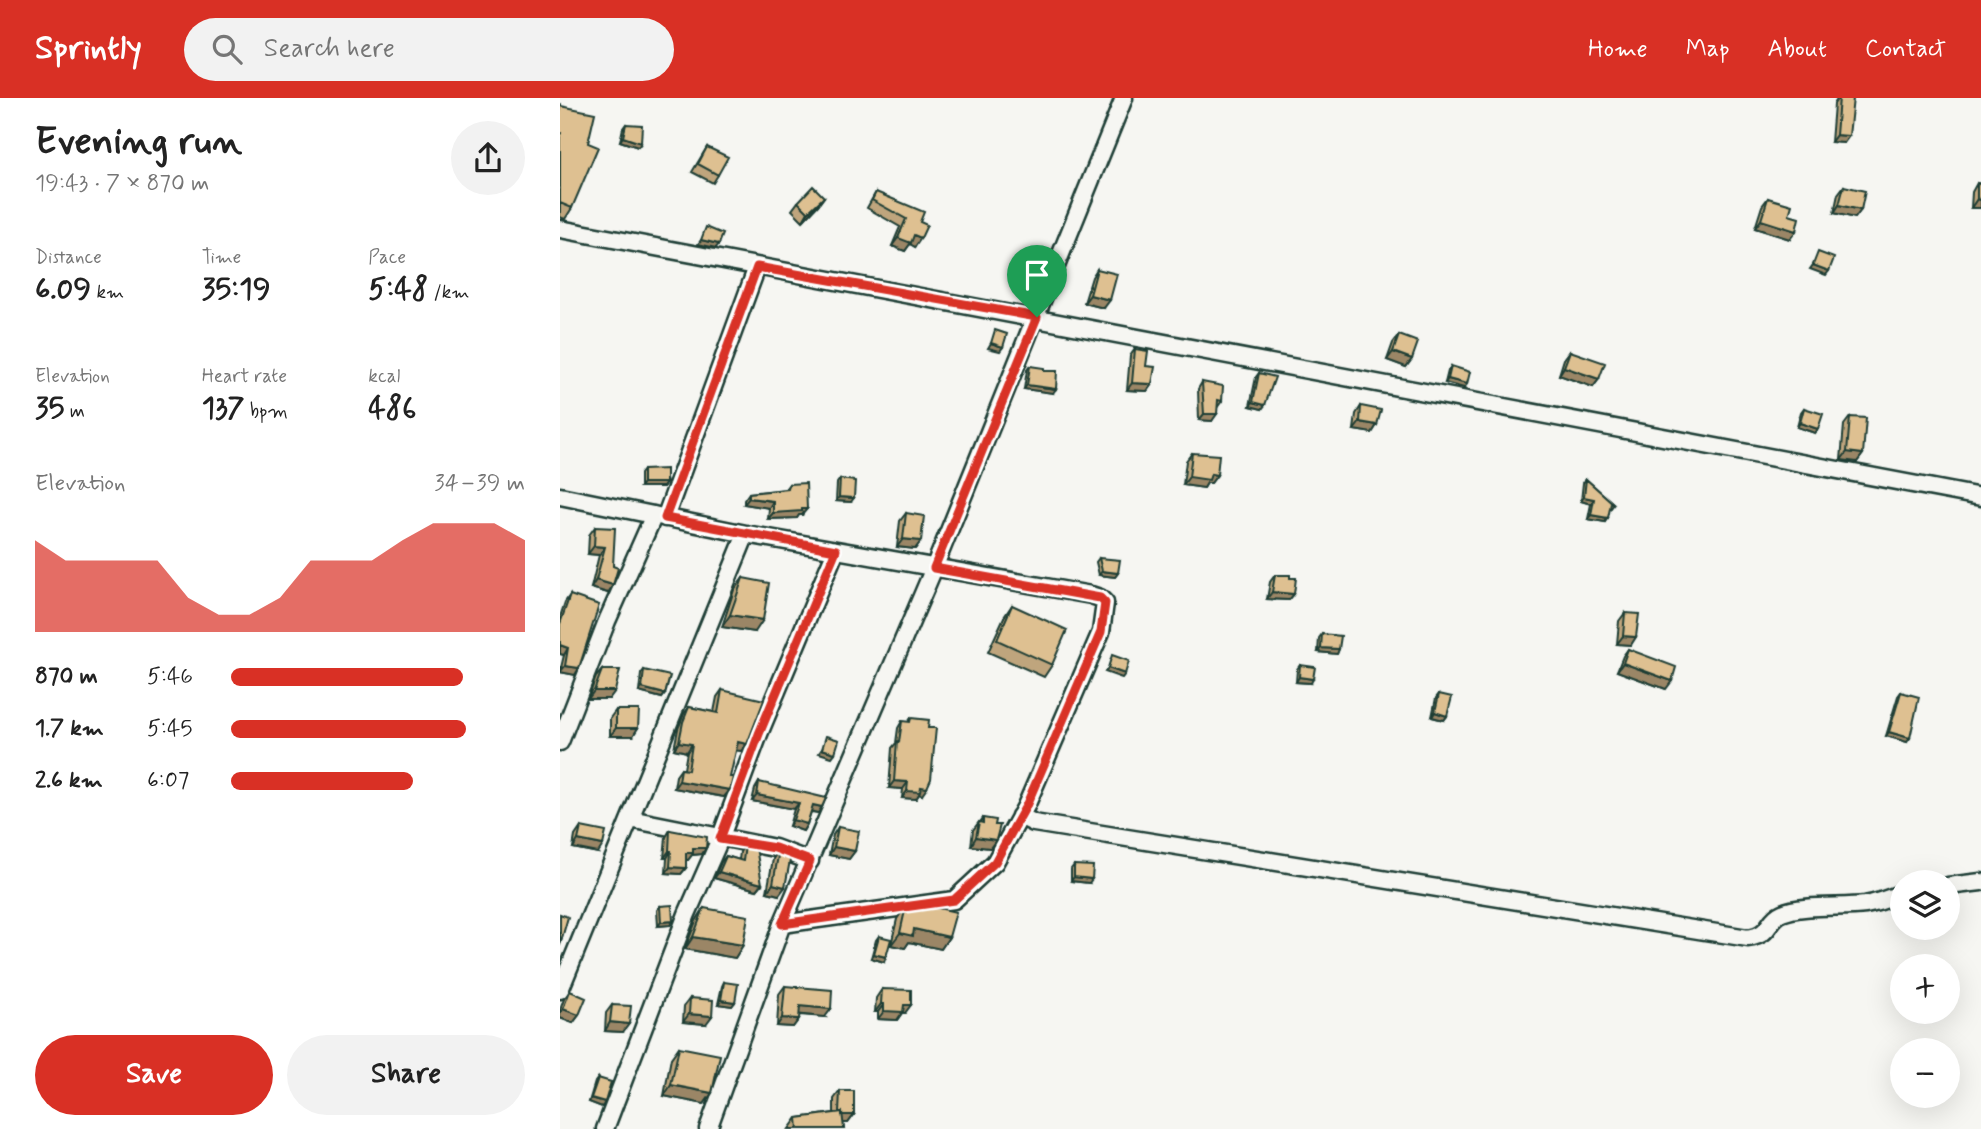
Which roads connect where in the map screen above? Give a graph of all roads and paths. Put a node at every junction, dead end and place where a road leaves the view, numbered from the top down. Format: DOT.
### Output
graph roads {
  1 [pos="1124,98"];
  2 [pos="560,229"];
  3 [pos="757,267"];
  4 [pos="1037,317"];
  5 [pos="561,497"];
  6 [pos="1981,497"];
  7 [pos="659,517"];
  8 [pos="746,534"];
  9 [pos="836,550"];
  10 [pos="934,568"];
  11 [pos="560,742"];
  12 [pos="1020,816"];
  13 [pos="630,819"];
  14 [pos="720,839"];
  15 [pos="810,861"];
  16 [pos="1981,882"];
  17 [pos="1960,885"];
  18 [pos="1890,897"];
  19 [pos="782,924"];
  20 [pos="560,990"];
  21 [pos="606,1129"];
  22 [pos="708,1129"];
  1 -- 4 [label="street"];
  2 -- 3 [label="street"];
  3 -- 4 [label="street"];
  3 -- 7 [label="street"];
  4 -- 6 [label="street"];
  4 -- 10 [label="street"];
  5 -- 7 [label="street"];
  7 -- 8 [label="street"];
  7 -- 11 [label="street"];
  8 -- 9 [label="street"];
  8 -- 13 [label="street"];
  9 -- 10 [label="street"];
  9 -- 14 [label="street"];
  10 -- 12 [label="street"];
  10 -- 15 [label="street"];
  12 -- 18 [label="street"];
  12 -- 19 [label="street"];
  13 -- 14 [label="street"];
  13 -- 20 [label="street"];
  14 -- 15 [label="street"];
  14 -- 21 [label="street"];
  15 -- 19 [label="street"];
  16 -- 17 [label="street"];
  19 -- 22 [label="street"];
}
